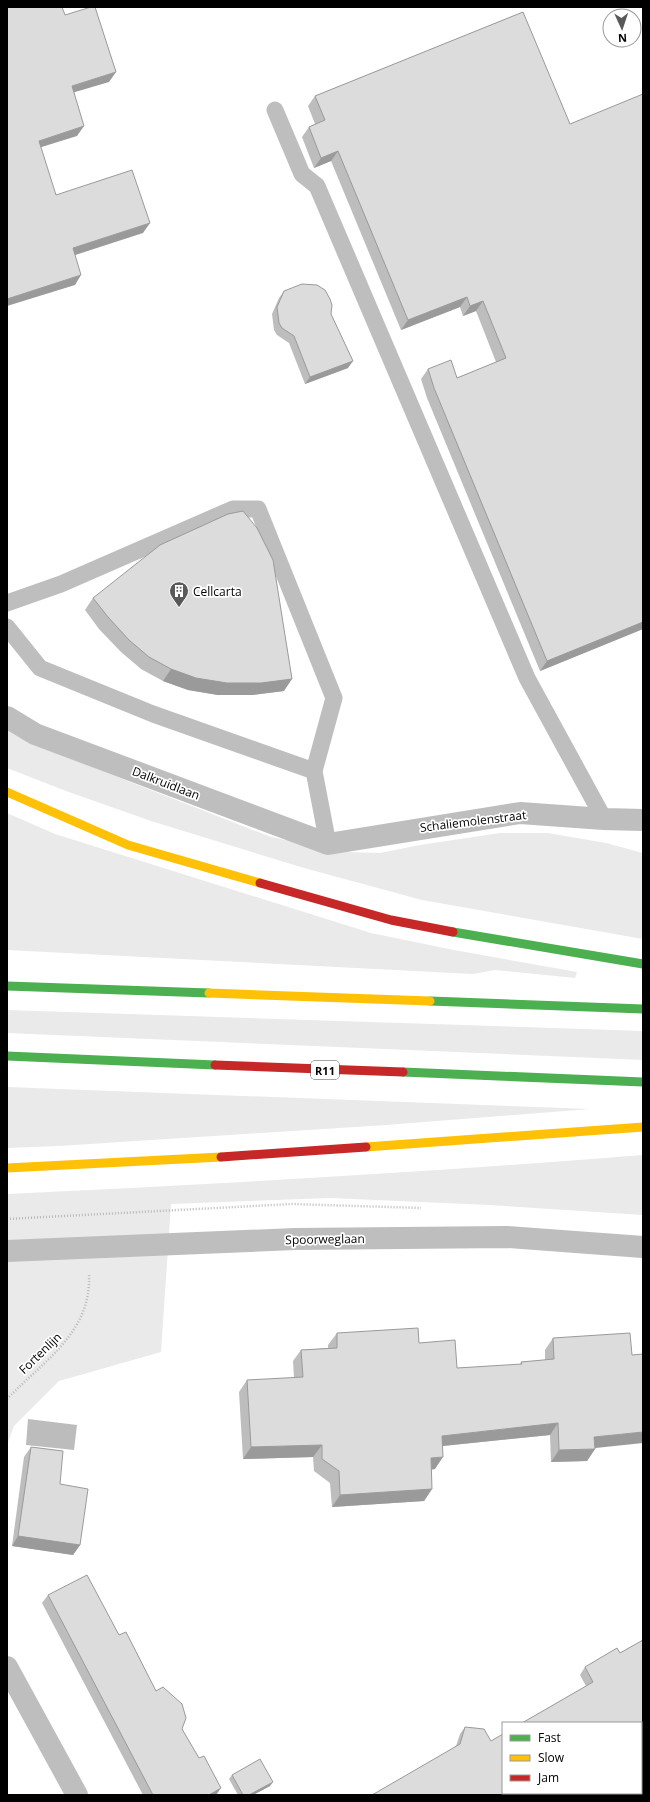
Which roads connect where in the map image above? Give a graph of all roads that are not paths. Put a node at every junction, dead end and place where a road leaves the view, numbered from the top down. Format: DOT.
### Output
graph roads {
  1 [pos="275,110"];
  2 [pos="7,603"];
  3 [pos="7,627"];
  4 [pos="7,717"];
  5 [pos="314,771"];
  6 [pos="7,792"];
  7 [pos="604,819"];
  8 [pos="643,820"];
  9 [pos="328,844"];
  10 [pos="643,964"];
  11 [pos="7,986"];
  12 [pos="643,1009"];
  13 [pos="7,1056"];
  14 [pos="643,1082"];
  15 [pos="643,1127"];
  16 [pos="7,1168"];
  17 [pos="643,1247"];
  18 [pos="7,1251"];
  19 [pos="7,1667"];
  20 [pos="77,1795"];
  1 -- 7 [label="lane"];
  2 -- 5 [label="lane"];
  3 -- 5 [label="lane"];
  4 -- 9 [label="street, Dalkruidlaan"];
  5 -- 9 [label="lane"];
  6 -- 10 [label="highway"];
  7 -- 8 [label="street, Schaliemolenstraat"];
  7 -- 9 [label="street, Schaliemolenstraat"];
  11 -- 12 [label="highway"];
  13 -- 14 [label="highway, R11"];
  15 -- 16 [label="highway"];
  17 -- 18 [label="street, Spoorweglaan"];
  19 -- 20 [label="street"];
}
